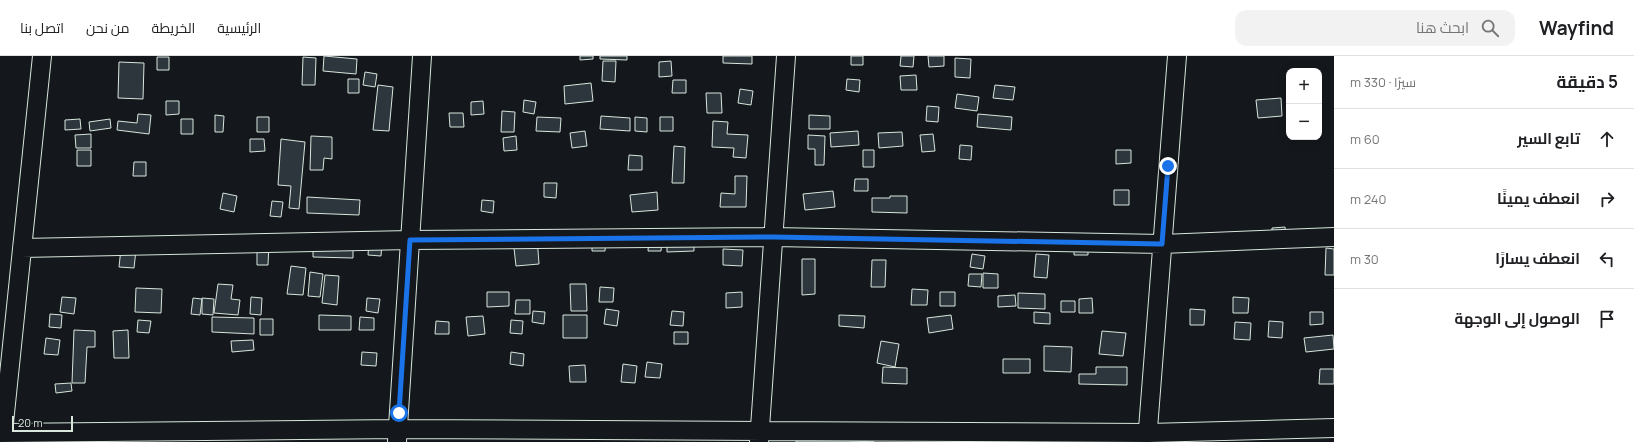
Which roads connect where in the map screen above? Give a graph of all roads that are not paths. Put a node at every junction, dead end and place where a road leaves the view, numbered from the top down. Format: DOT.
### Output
graph roads {
  1 [pos="42,56"];
  2 [pos="422,56"];
  3 [pos="786,56"];
  4 [pos="1177,56"];
  5 [pos="1334,236"];
  6 [pos="773,237"];
  7 [pos="410,240"];
  8 [pos="1162,244"];
  9 [pos="22,248"];
  10 [pos="1334,428"];
  11 [pos="398,435"];
  12 [pos="1,436"];
  13 [pos="759,437"];
  14 [pos="1148,437"];
  1 -- 9 [label="street"];
  2 -- 7 [label="street"];
  3 -- 6 [label="street"];
  4 -- 8 [label="street"];
  5 -- 8 [label="street"];
  6 -- 7 [label="street"];
  6 -- 8 [label="street"];
  6 -- 13 [label="street"];
  7 -- 9 [label="street"];
  7 -- 11 [label="street"];
  8 -- 14 [label="street"];
  9 -- 12 [label="street"];
  10 -- 14 [label="street"];
  11 -- 12 [label="street"];
  11 -- 13 [label="street"];
  13 -- 14 [label="street"];
}
